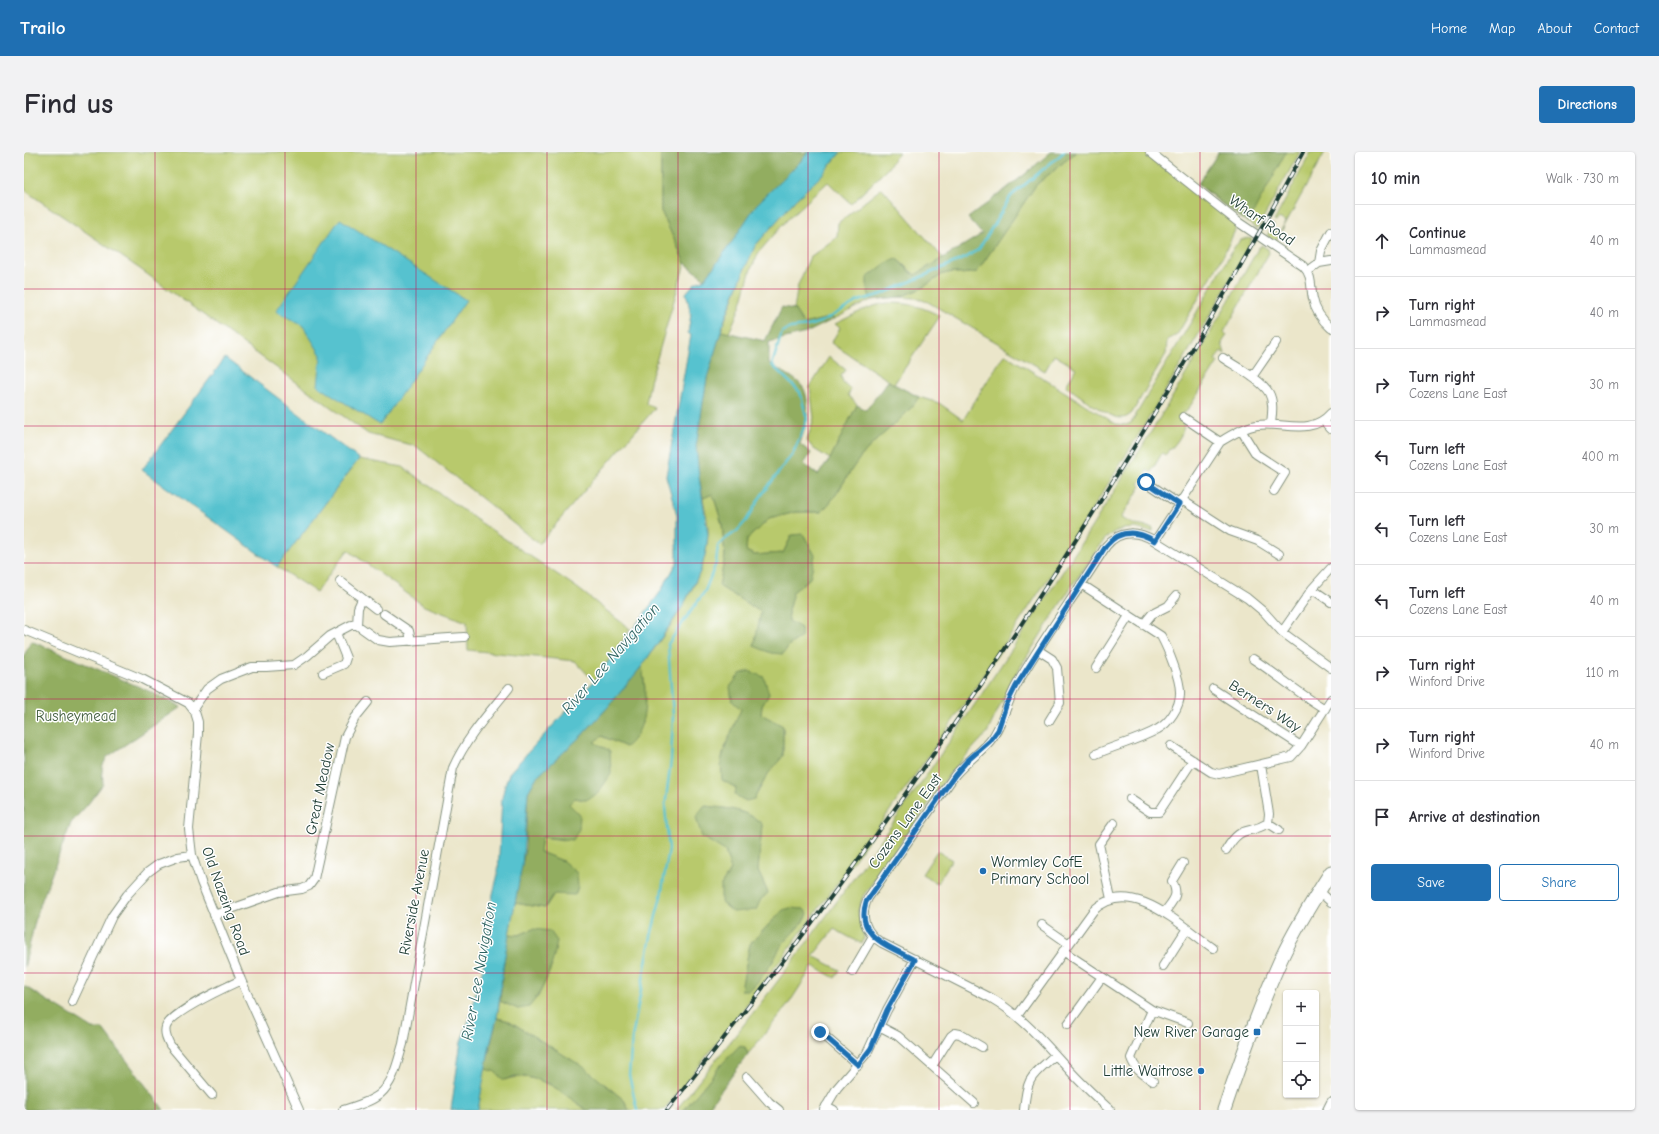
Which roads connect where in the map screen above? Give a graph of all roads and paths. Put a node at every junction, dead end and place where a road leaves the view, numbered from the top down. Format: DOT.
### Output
graph roads {
  1 [pos="1150,152"];
  2 [pos="1331,232"];
  3 [pos="1331,261"];
  4 [pos="1320,263"];
  5 [pos="1308,271"];
  6 [pos="1331,328"];
  7 [pos="1276,342"];
  8 [pos="1223,358"];
  9 [pos="1252,378"];
  10 [pos="1331,413"];
  11 [pos="1183,417"];
  12 [pos="1323,420"];
  13 [pos="1271,424"];
  14 [pos="1331,429"];
  15 [pos="1241,430"];
  16 [pos="1220,442"];
  17 [pos="1146,482"];
  18 [pos="1274,491"];
  19 [pos="1181,502"];
  20 [pos="1155,541"];
  21 [pos="1279,554"];
  22 [pos="1331,568"];
  23 [pos="340,582"];
  24 [pos="1081,584"];
  25 [pos="1312,589"];
  26 [pos="1176,596"];
  27 [pos="362,599"];
  28 [pos="1331,602"];
  29 [pos="376,609"];
  30 [pos="384,614"];
  31 [pos="1129,616"];
  32 [pos="356,625"];
  33 [pos="1143,625"];
  34 [pos="24,630"];
  35 [pos="1282,632"];
  36 [pos="336,633"];
  37 [pos="464,637"];
  38 [pos="411,641"];
  39 [pos="1038,650"];
  40 [pos="1253,659"];
  41 [pos="1096,668"];
  42 [pos="1331,668"];
  43 [pos="323,673"];
  44 [pos="509,688"];
  45 [pos="1213,689"];
  46 [pos="1331,699"];
  47 [pos="368,702"];
  48 [pos="193,709"];
  49 [pos="1324,709"];
  50 [pos="1049,721"];
  51 [pos="1171,746"];
  52 [pos="1301,746"];
  53 [pos="1096,754"];
  54 [pos="1193,760"];
  55 [pos="1261,765"];
  56 [pos="1130,799"];
  57 [pos="1114,822"];
  58 [pos="1268,823"];
  59 [pos="1279,830"];
  60 [pos="1226,850"];
  61 [pos="192,855"];
  62 [pos="1183,863"];
  63 [pos="1331,872"];
  64 [pos="1319,891"];
  65 [pos="1111,899"];
  66 [pos="1331,902"];
  67 [pos="1164,913"];
  68 [pos="214,915"];
  69 [pos="1042,925"];
  70 [pos="1186,930"];
  71 [pos="872,936"];
  72 [pos="1069,944"];
  73 [pos="1213,948"];
  74 [pos="1064,951"];
  75 [pos="915,960"];
  76 [pos="1163,966"];
  77 [pos="852,972"];
  78 [pos="1102,977"];
  79 [pos="240,980"];
  80 [pos="72,1002"];
  81 [pos="1152,1010"];
  82 [pos="1017,1016"];
  83 [pos="1188,1023"];
  84 [pos="1068,1024"];
  85 [pos="879,1026"];
  86 [pos="820,1032"];
  87 [pos="982,1047"];
  88 [pos="1055,1055"];
  89 [pos="858,1065"];
  90 [pos="932,1066"];
  91 [pos="747,1077"];
  92 [pos="1152,1081"];
  93 [pos="212,1095"];
  94 [pos="1331,1102"];
  95 [pos="974,1103"];
  96 [pos="828,1109"];
  97 [pos="299,1110"];
  98 [pos="343,1110"];
  99 [pos="780,1110"];
  100 [pos="1024,1110"];
  101 [pos="1110,1110"];
  102 [pos="1224,1110"];
  103 [pos="1327,1110"];
  1 -- 5 [label="street, Wharf Road"];
  2 -- 4 [label="street"];
  3 -- 4 [label="street"];
  4 -- 5 [label="street"];
  5 -- 6 [label="street"];
  7 -- 9 [label="street"];
  8 -- 9 [label="street"];
  9 -- 13 [label="street"];
  10 -- 12 [label="street"];
  11 -- 16 [label="street"];
  12 -- 13 [label="street"];
  12 -- 14 [label="street"];
  13 -- 15 [label="street"];
  15 -- 16 [label="street"];
  15 -- 18 [label="street"];
  16 -- 19 [label="street"];
  17 -- 19 [label="street"];
  19 -- 20 [label="street"];
  19 -- 21 [label="street"];
  20 -- 24 [label="street, Cozens Lane East"];
  20 -- 35 [label="street, Cozens Lane East"];
  22 -- 25 [label="street"];
  23 -- 27 [label="street"];
  24 -- 31 [label="street"];
  24 -- 39 [label="street, Cozens Lane East"];
  25 -- 28 [label="street"];
  25 -- 35 [label="street"];
  26 -- 33 [label="street"];
  27 -- 29 [label="street"];
  27 -- 32 [label="street"];
  30 -- 38 [label="street"];
  31 -- 33 [label="street"];
  31 -- 41 [label="street"];
  32 -- 36 [label="street"];
  32 -- 38 [label="street"];
  33 -- 53 [label="street"];
  34 -- 48 [label="street"];
  35 -- 42 [label="street, Cozens Lane East"];
  36 -- 43 [label="street"];
  36 -- 48 [label="street"];
  37 -- 38 [label="street"];
  39 -- 50 [label="street"];
  39 -- 71 [label="street, Cozens Lane East"];
  40 -- 49 [label="street"];
  44 -- 98 [label="street, Riverside Avenue"];
  45 -- 52 [label="street, Berners Way"];
  46 -- 49 [label="street, Berners Way"];
  47 -- 68 [label="street, Great Meadow"];
  48 -- 61 [label="street, Old Nazeing Road"];
  49 -- 52 [label="street, Berners Way"];
  51 -- 54 [label="street, Berners Way"];
  52 -- 55 [label="street, Berners Way"];
  54 -- 55 [label="street, Berners Way"];
  54 -- 56 [label="street"];
  55 -- 58 [label="street"];
  57 -- 65 [label="street"];
  58 -- 59 [label="street"];
  58 -- 60 [label="street"];
  61 -- 68 [label="street, Old Nazeing Road"];
  61 -- 80 [label="street"];
  62 -- 67 [label="street"];
  63 -- 64 [label="main road"];
  64 -- 66 [label="street"];
  64 -- 102 [label="main road"];
  65 -- 67 [label="street"];
  65 -- 72 [label="street"];
  67 -- 70 [label="street"];
  68 -- 79 [label="street, Old Nazeing Road"];
  69 -- 72 [label="street"];
  70 -- 73 [label="street"];
  70 -- 76 [label="street"];
  71 -- 75 [label="street"];
  71 -- 77 [label="street"];
  72 -- 74 [label="street"];
  74 -- 78 [label="street"];
  74 -- 82 [label="street"];
  75 -- 82 [label="street"];
  75 -- 85 [label="street"];
  78 -- 81 [label="street"];
  78 -- 84 [label="street"];
  79 -- 93 [label="street"];
  79 -- 97 [label="street, Old Nazeing Road"];
  81 -- 83 [label="street"];
  81 -- 92 [label="street"];
  82 -- 88 [label="street"];
  85 -- 89 [label="street"];
  85 -- 90 [label="street"];
  86 -- 89 [label="street"];
  87 -- 90 [label="street"];
  88 -- 100 [label="street"];
  88 -- 101 [label="street"];
  89 -- 96 [label="street"];
  90 -- 95 [label="street"];
  91 -- 99 [label="street"];
  94 -- 103 [label="street"];
}
